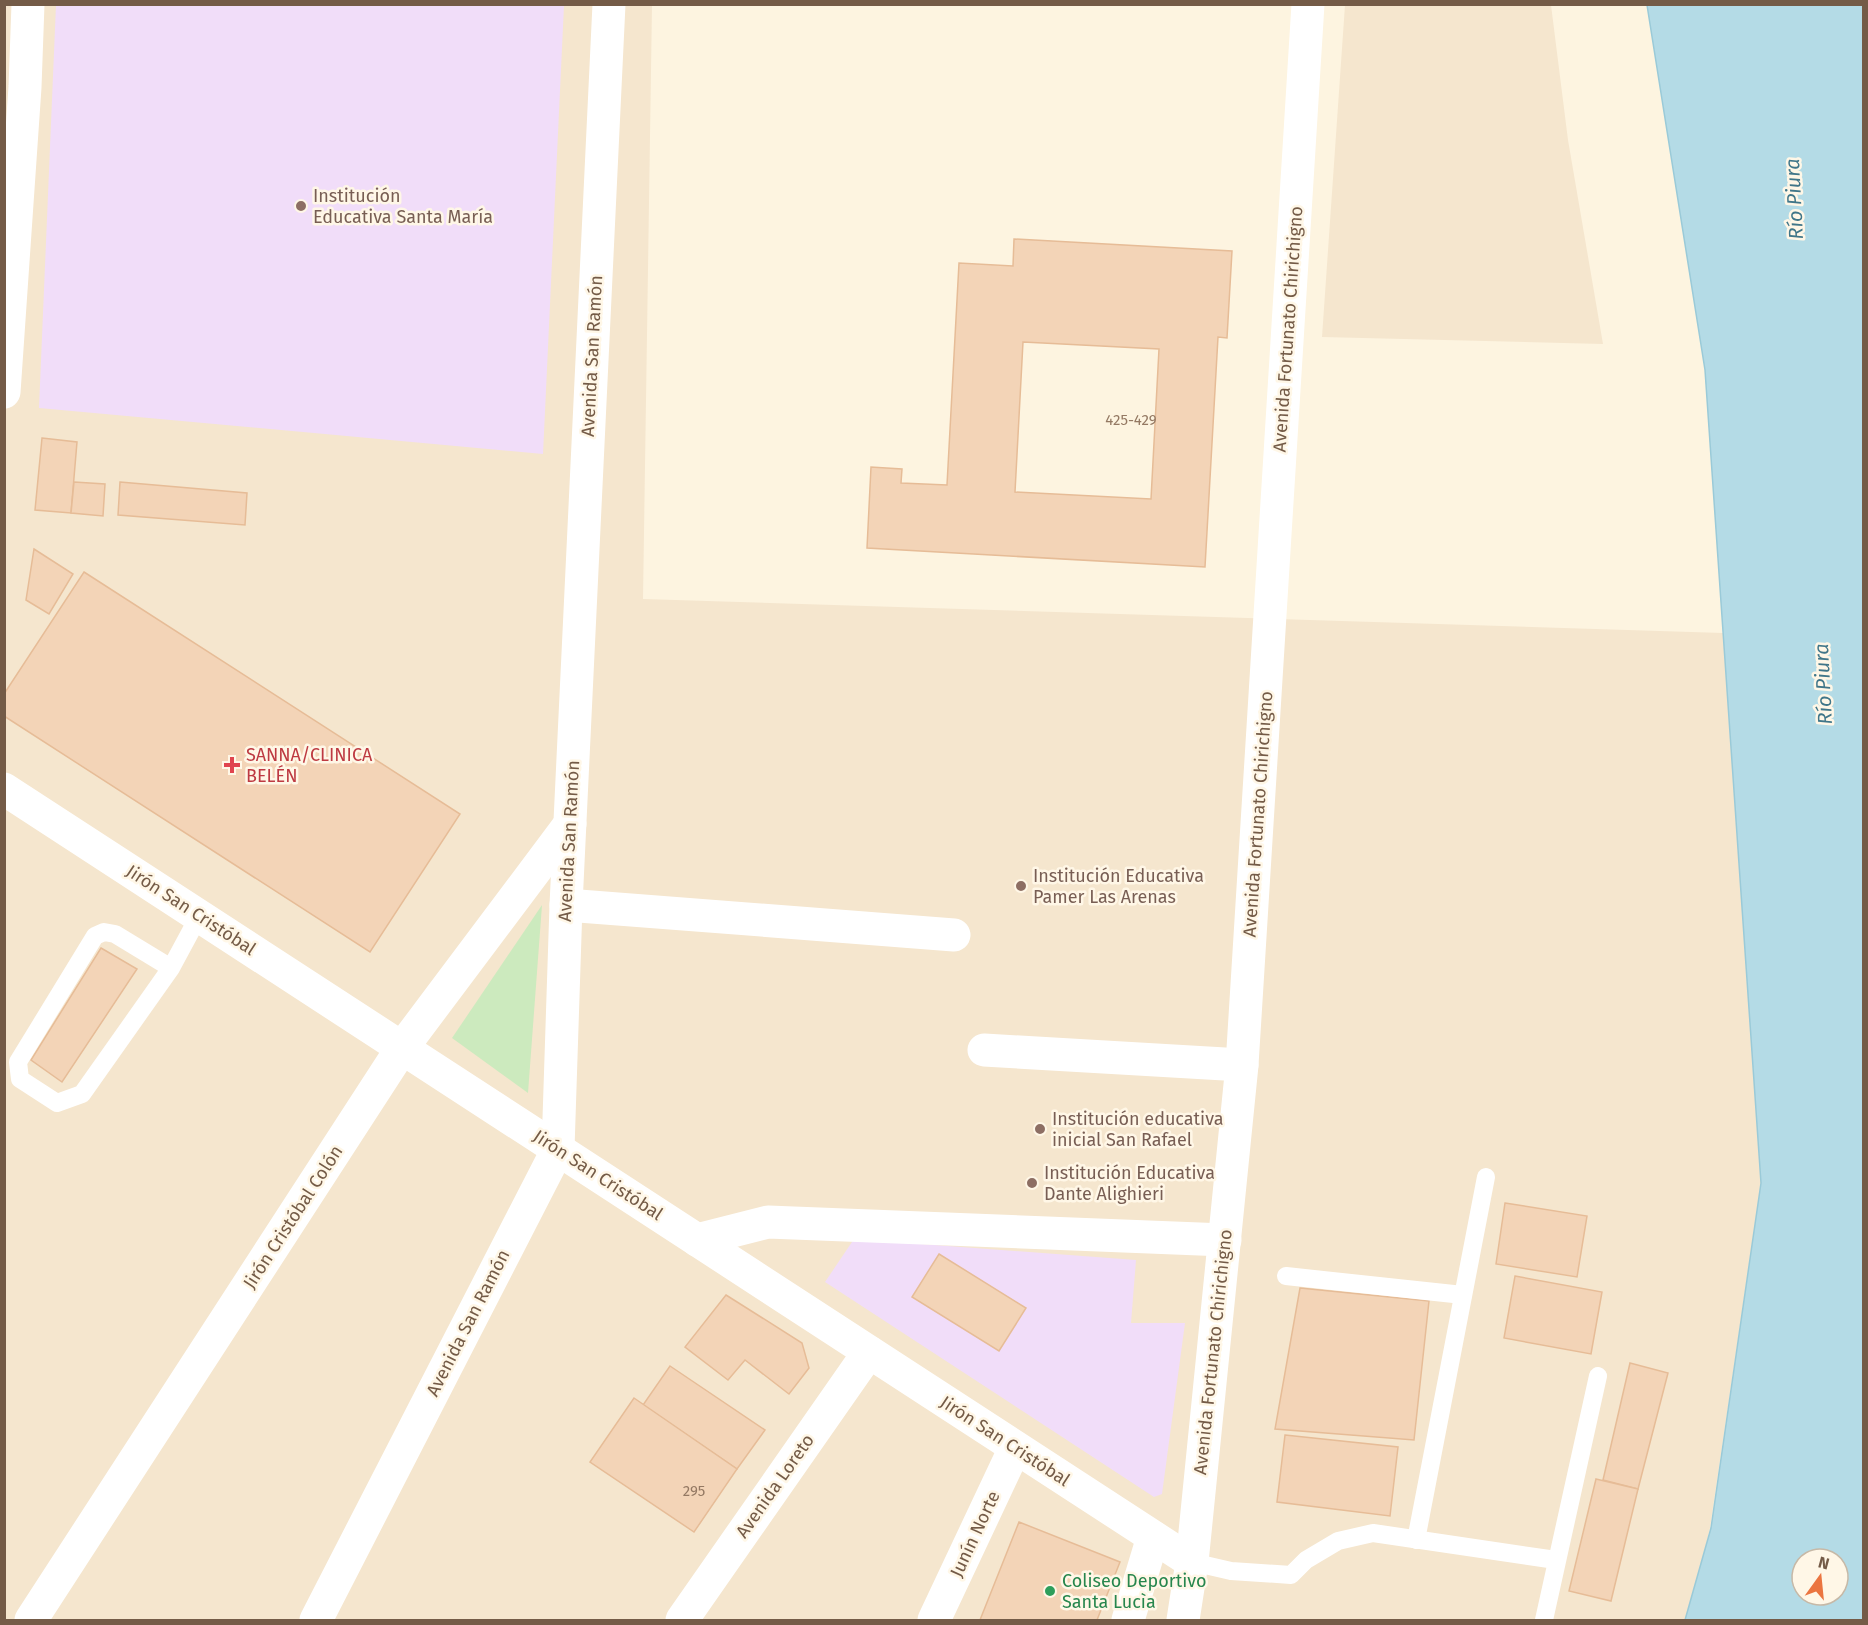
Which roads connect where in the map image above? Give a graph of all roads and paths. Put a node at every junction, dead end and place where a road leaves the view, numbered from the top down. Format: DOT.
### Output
graph roads {
  1 [pos="28,4"];
  2 [pos="609,4"];
  3 [pos="1308,4"];
  4 [pos="15,86"];
  5 [pos="4,392"];
  6 [pos="4,789"];
  7 [pos="570,824"];
  8 [pos="566,905"];
  9 [pos="199,916"];
  10 [pos="954,935"];
  11 [pos="171,968"];
  12 [pos="402,1048"];
  13 [pos="984,1050"];
  14 [pos="1242,1065"];
  15 [pos="558,1149"];
  16 [pos="1486,1177"];
  17 [pos="697,1240"];
  18 [pos="1225,1240"];
  19 [pos="1286,1276"];
  20 [pos="1463,1295"];
  21 [pos="869,1352"];
  22 [pos="1598,1376"];
  23 [pos="1015,1448"];
  24 [pos="1153,1537"];
  25 [pos="1416,1540"];
  26 [pos="1556,1560"];
  27 [pos="1192,1562"];
  28 [pos="31,1620"];
  29 [pos="316,1620"];
  30 [pos="682,1620"];
  31 [pos="934,1620"];
  32 [pos="1128,1620"];
  33 [pos="1183,1620"];
  34 [pos="1544,1620"];
  1 -- 4 [label="street"];
  2 -- 7 [label="street, Avenida San Ramón"];
  3 -- 14 [label="street, Avenida Fortunato Chirichigno"];
  4 -- 5 [label="street"];
  6 -- 9 [label="street, Jirón San Cristóbal"];
  7 -- 8 [label="street, Avenida San Ramón"];
  7 -- 12 [label="street, Jirón Cristóbal Colón"];
  8 -- 10 [label="street"];
  8 -- 15 [label="street, Avenida San Ramón"];
  9 -- 11 [label="lane"];
  9 -- 12 [label="street, Jirón San Cristóbal"];
  11 -- 11 [label="lane"];
  12 -- 15 [label="street, Jirón San Cristóbal"];
  12 -- 28 [label="street, Jirón Cristóbal Colón"];
  13 -- 14 [label="street"];
  14 -- 18 [label="street, Avenida Fortunato Chirichigno"];
  15 -- 17 [label="street, Jirón San Cristóbal"];
  15 -- 29 [label="street, Avenida San Ramón"];
  16 -- 20 [label="lane"];
  17 -- 18 [label="street"];
  17 -- 21 [label="street, Jirón San Cristóbal"];
  18 -- 27 [label="street, Avenida Fortunato Chirichigno"];
  19 -- 20 [label="lane"];
  20 -- 25 [label="lane"];
  21 -- 23 [label="street, Jirón San Cristóbal"];
  21 -- 30 [label="street, Avenida Loreto"];
  22 -- 26 [label="lane"];
  23 -- 24 [label="street, Jirón San Cristóbal"];
  23 -- 31 [label="street, Junín Norte"];
  24 -- 27 [label="street, Jirón San Cristóbal"];
  24 -- 32 [label="street"];
  25 -- 26 [label="lane"];
  25 -- 27 [label="lane"];
  26 -- 34 [label="lane"];
  27 -- 33 [label="street, Avenida Fortunato Chirichigno"];
}
